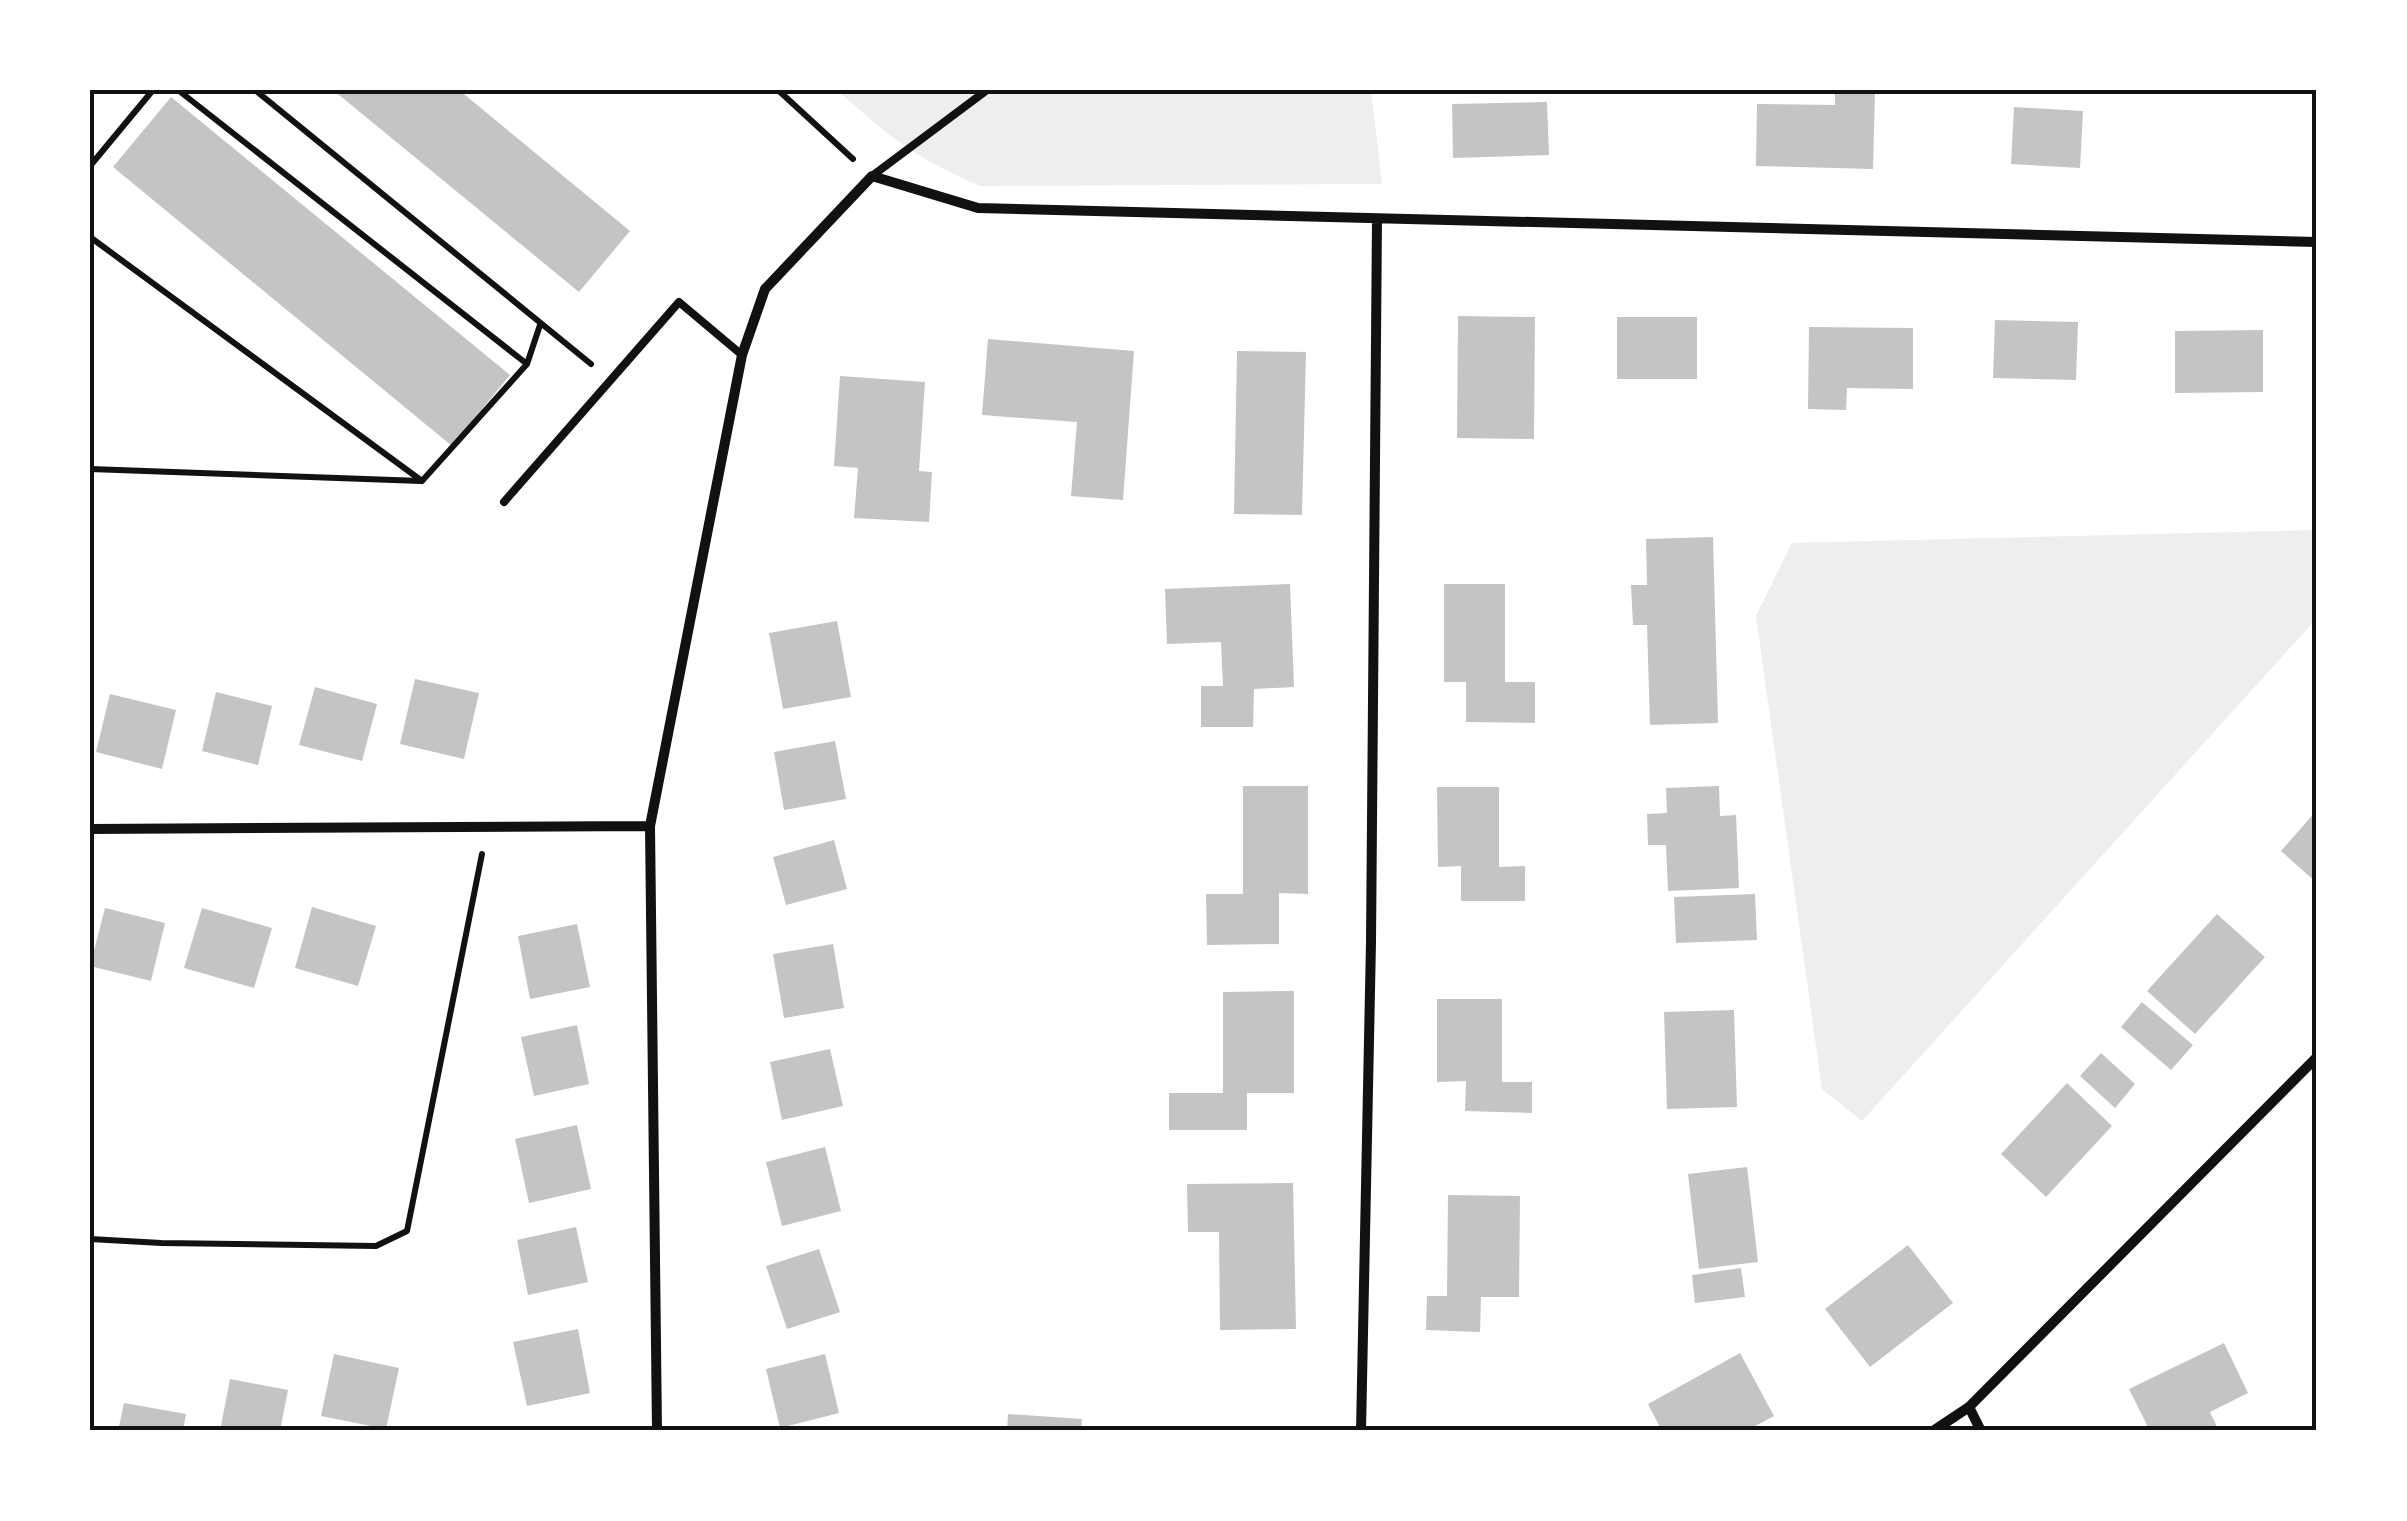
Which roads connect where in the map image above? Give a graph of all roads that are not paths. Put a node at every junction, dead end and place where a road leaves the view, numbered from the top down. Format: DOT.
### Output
graph roads {
  1 [pos="986,90"];
  2 [pos="872,176"];
  3 [pos="1377,219"];
  4 [pos="2317,242"];
  5 [pos="742,355"];
  6 [pos="504,502"];
  7 [pos="650,826"];
  8 [pos="90,828"];
  9 [pos="2317,1057"];
  10 [pos="1969,1407"];
  11 [pos="657,1431"];
  12 [pos="1361,1431"];
  13 [pos="1933,1431"];
  14 [pos="1981,1431"];
  1 -- 2 [label="lane"];
  2 -- 3 [label="street"];
  2 -- 5 [label="street"];
  3 -- 4 [label="street"];
  3 -- 12 [label="street"];
  5 -- 6 [label="lane"];
  5 -- 7 [label="street"];
  7 -- 8 [label="street"];
  7 -- 11 [label="street"];
  9 -- 10 [label="street"];
  10 -- 13 [label="street"];
  10 -- 14 [label="street"];
}
